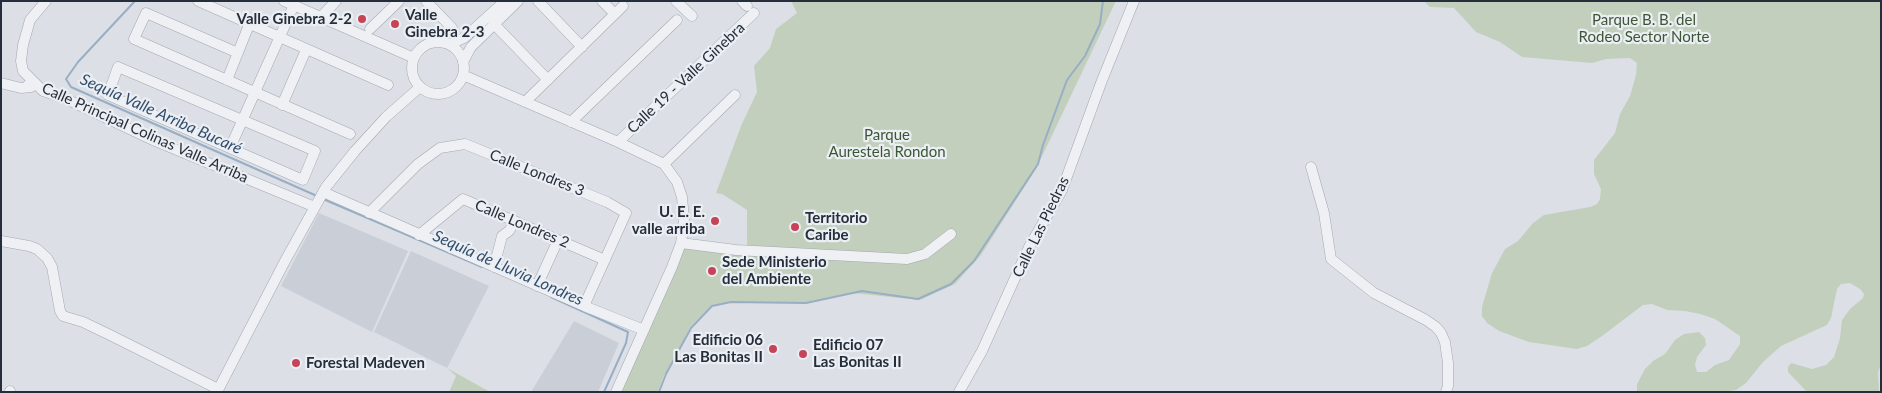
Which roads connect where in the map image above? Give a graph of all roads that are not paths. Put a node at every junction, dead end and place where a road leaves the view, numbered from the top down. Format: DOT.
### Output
graph roads {
  1 [pos="46,1"];
  2 [pos="198,1"];
  3 [pos="336,1"];
  4 [pos="400,1"];
  5 [pos="426,1"];
  6 [pos="505,1"];
  7 [pos="518,1"];
  8 [pos="538,1"];
  9 [pos="602,1"];
  10 [pos="676,1"];
  11 [pos="1134,1"];
  12 [pos="289,3"];
  13 [pos="494,5"];
  14 [pos="624,6"];
  15 [pos="748,7"];
  16 [pos="615,14"];
  17 [pos="692,16"];
  18 [pos="320,17"];
  19 [pos="677,20"];
  20 [pos="494,24"];
  21 [pos="249,25"];
  22 [pos="452,28"];
  23 [pos="370,29"];
  24 [pos="278,38"];
  25 [pos="450,44"];
  26 [pos="582,48"];
  27 [pos="306,50"];
  28 [pos="238,53"];
  29 [pos="414,58"];
  30 [pos="463,62"];
  31 [pos="463,75"];
  32 [pos="227,80"];
  33 [pos="548,80"];
  34 [pos="1,83"];
  35 [pos="28,85"];
  36 [pos="388,85"];
  37 [pos="420,87"];
  38 [pos="254,92"];
  39 [pos="735,95"];
  40 [pos="526,102"];
  41 [pos="282,104"];
  42 [pos="243,120"];
  43 [pos="571,122"];
  44 [pos="350,134"];
  45 [pos="618,142"];
  46 [pos="230,148"];
  47 [pos="664,164"];
  48 [pos="1311,166"];
  49 [pos="323,192"];
  50 [pos="315,207"];
  51 [pos="369,213"];
  52 [pos="515,221"];
  53 [pos="419,234"];
  54 [pos="951,234"];
  55 [pos="558,240"];
  56 [pos="1,241"];
  57 [pos="681,243"];
  58 [pos="605,260"];
  59 [pos="494,267"];
  60 [pos="537,286"];
  61 [pos="584,306"];
  62 [pos="644,330"];
  63 [pos="217,391"];
  64 [pos="616,392"];
  65 [pos="958,392"];
  66 [pos="1446,392"];
  1 -- 50 [label="street, Calle Principal Colinas Valle Arriba"];
  2 -- 21 [label="street"];
  3 -- 18 [label="street"];
  4 -- 23 [label="street"];
  5 -- 22 [label="street"];
  6 -- 13 [label="street"];
  7 -- 20 [label="street"];
  8 -- 26 [label="street"];
  9 -- 16 [label="street"];
  10 -- 17 [label="street"];
  11 -- 65 [label="street, Calle Las Piedras"];
  12 -- 18 [label="street"];
  12 -- 24 [label="street"];
  13 -- 25 [label="street"];
  14 -- 16 [label="street"];
  15 -- 45 [label="street, Calle 19 - Valle Ginebra"];
  16 -- 26 [label="street"];
  18 -- 29 [label="street"];
  19 -- 43 [label="street"];
  20 -- 30 [label="street"];
  20 -- 33 [label="street"];
  21 -- 24 [label="street"];
  21 -- 28 [label="street"];
  24 -- 27 [label="street"];
  24 -- 38 [label="street"];
  25 -- 29 [label="street"];
  25 -- 30 [label="street"];
  26 -- 33 [label="street"];
  27 -- 36 [label="street"];
  27 -- 41 [label="street"];
  28 -- 32 [label="street"];
  28 -- 32 [label="street"];
  29 -- 37 [label="street"];
  30 -- 31 [label="street"];
  31 -- 37 [label="street"];
  31 -- 40 [label="street"];
  32 -- 38 [label="street"];
  33 -- 40 [label="street"];
  34 -- 35 [label="street"];
  37 -- 49 [label="street"];
  38 -- 41 [label="street"];
  38 -- 42 [label="street"];
  39 -- 47 [label="street"];
  40 -- 43 [label="street"];
  41 -- 44 [label="street"];
  42 -- 46 [label="street"];
  42 -- 46 [label="street"];
  42 -- 46 [label="street"];
  43 -- 45 [label="street"];
  45 -- 47 [label="street"];
  47 -- 57 [label="street"];
  48 -- 66 [label="street"];
  49 -- 50 [label="street"];
  49 -- 51 [label="street"];
  50 -- 63 [label="street"];
  51 -- 53 [label="street"];
  51 -- 58 [label="street, Calle Londres 3"];
  52 -- 53 [label="street, Calle Londres 2"];
  52 -- 55 [label="street, Calle Londres 2"];
  52 -- 59 [label="street"];
  53 -- 59 [label="street"];
  54 -- 57 [label="street"];
  55 -- 58 [label="street, Calle Londres 2"];
  55 -- 60 [label="street"];
  56 -- 63 [label="street"];
  57 -- 62 [label="street"];
  58 -- 61 [label="street, Calle Londres 3"];
  59 -- 60 [label="street"];
  60 -- 61 [label="street"];
  61 -- 62 [label="street"];
  62 -- 64 [label="street"];
}
